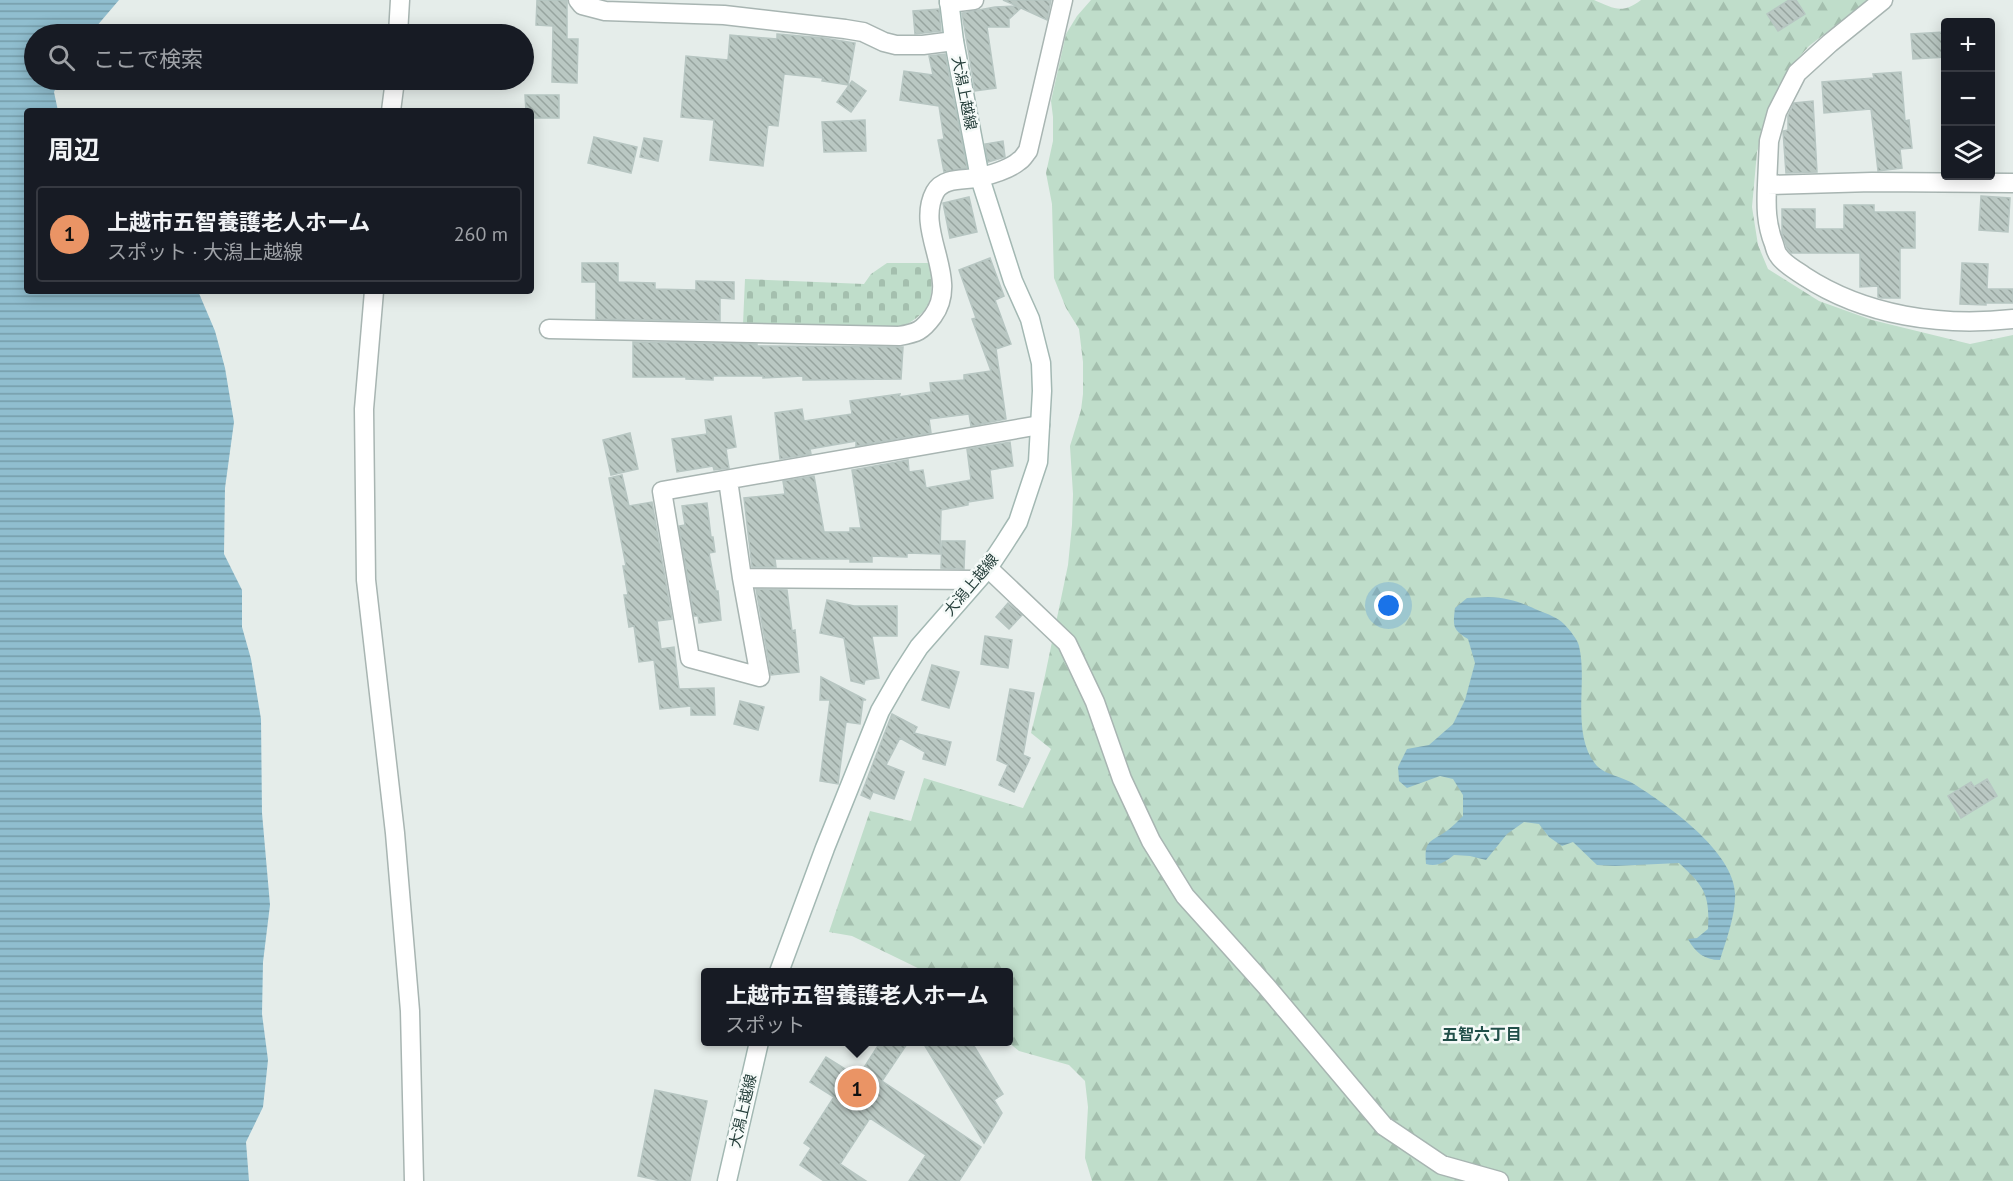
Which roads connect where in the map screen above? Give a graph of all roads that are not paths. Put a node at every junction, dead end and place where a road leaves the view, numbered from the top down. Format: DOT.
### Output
graph roads {
  1 [pos="400,0"];
  2 [pos="578,0"];
  3 [pos="974,0"];
  4 [pos="1063,0"];
  5 [pos="1883,0"];
  6 [pos="949,2"];
  7 [pos="399,24"];
  8 [pos="954,41"];
  9 [pos="393,90"];
  10 [pos="391,108"];
  11 [pos="980,178"];
  12 [pos="2013,183"];
  13 [pos="1767,185"];
  14 [pos="374,294"];
  15 [pos="2013,319"];
  16 [pos="549,329"];
  17 [pos="1040,425"];
  18 [pos="728,480"];
  19 [pos="982,574"];
  20 [pos="742,578"];
  21 [pos="781,968"];
  22 [pos="758,1046"];
  23 [pos="414,1181"];
  24 [pos="727,1181"];
  25 [pos="1499,1181"];
  1 -- 7 [label="street"];
  2 -- 8 [label="street"];
  3 -- 6 [label="street"];
  4 -- 11 [label="street"];
  5 -- 13 [label="street"];
  6 -- 8 [label="street, 大潟上越線"];
  8 -- 11 [label="street, 大潟上越線"];
  9 -- 10 [label="street"];
  11 -- 16 [label="street"];
  11 -- 17 [label="street, 大潟上越線"];
  12 -- 13 [label="street"];
  13 -- 15 [label="street"];
  14 -- 23 [label="street"];
  17 -- 18 [label="street"];
  17 -- 19 [label="street, 大潟上越線"];
  18 -- 20 [label="street"];
  18 -- 20 [label="street"];
  19 -- 20 [label="street"];
  19 -- 21 [label="street, 大潟上越線"];
  19 -- 25 [label="street"];
  22 -- 24 [label="street, 大潟上越線"];
}
